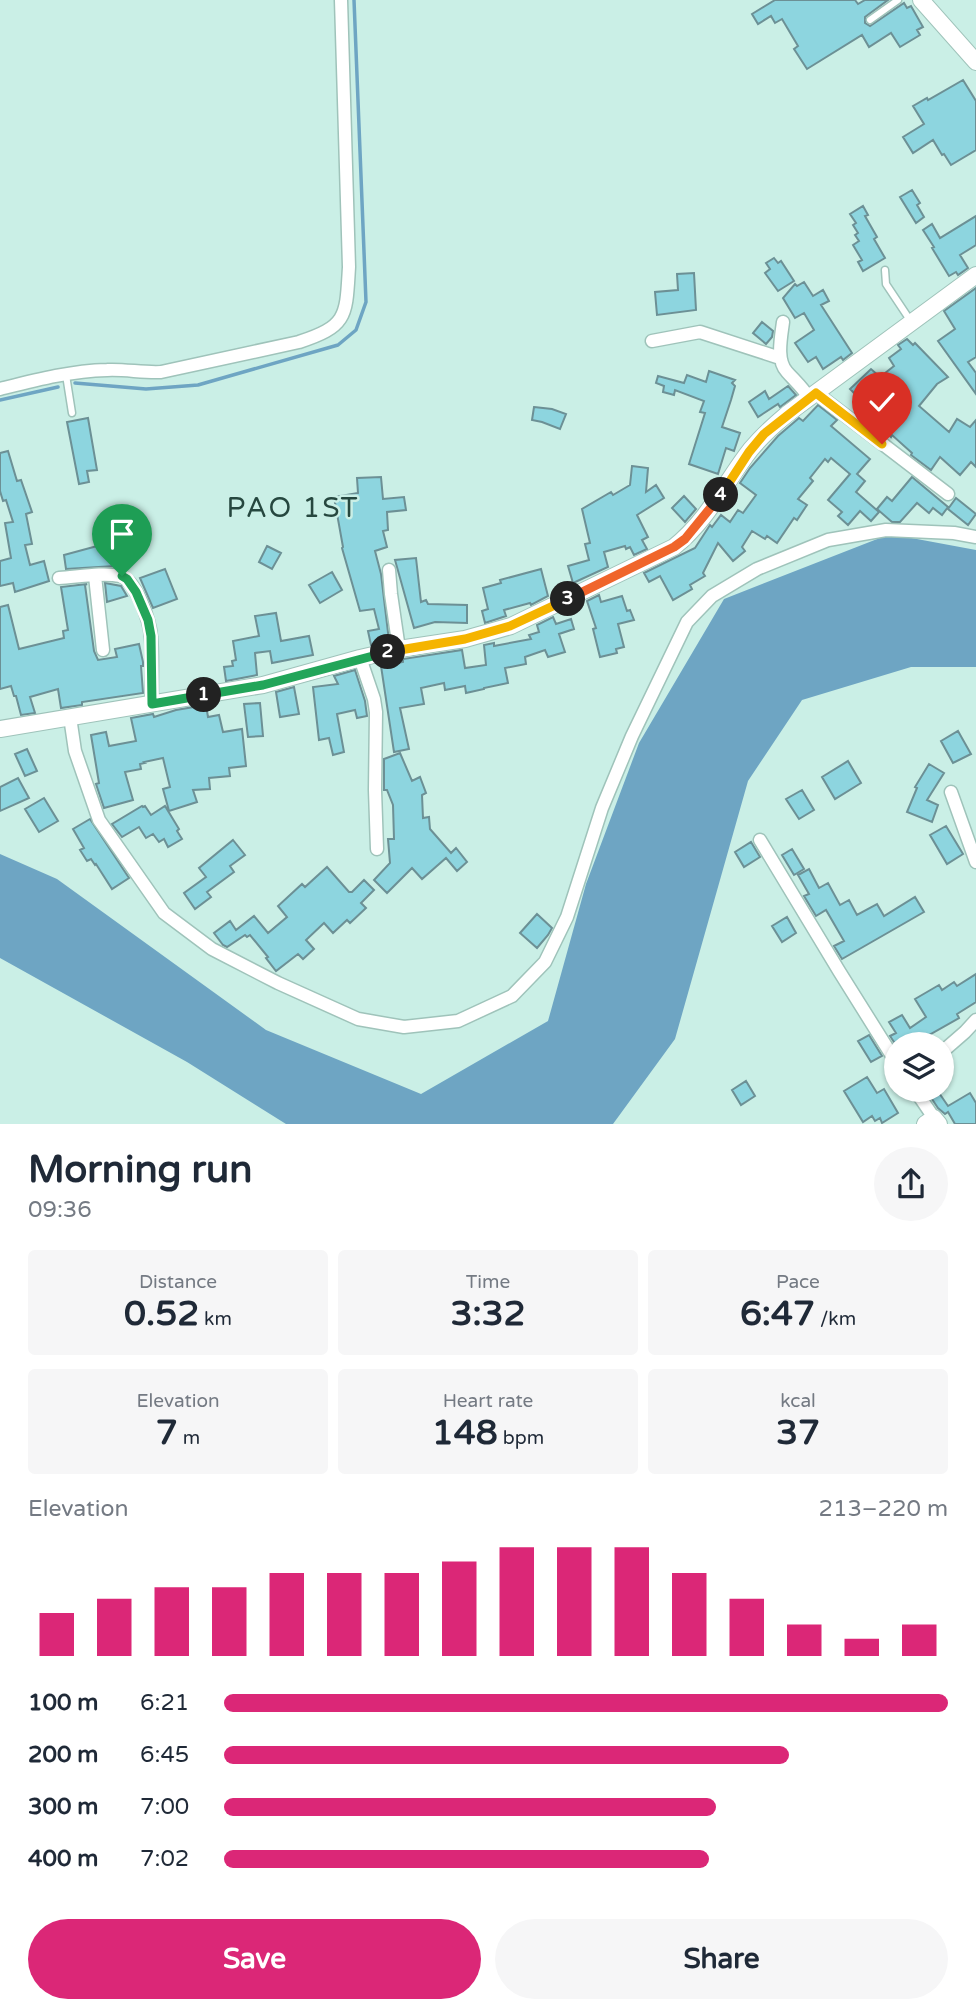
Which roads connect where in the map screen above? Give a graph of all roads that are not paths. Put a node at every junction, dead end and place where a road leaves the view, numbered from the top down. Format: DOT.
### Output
graph roads {
  1 [pos="341,0"];
  2 [pos="898,0"];
  3 [pos="921,0"];
  4 [pos="870,20"];
  5 [pos="976,62"];
  6 [pos="885,271"];
  7 [pos="976,275"];
  8 [pos="783,322"];
  9 [pos="912,322"];
  10 [pos="652,341"];
  11 [pos="780,358"];
  12 [pos="66,373"];
  13 [pos="0,389"];
  14 [pos="813,395"];
  15 [pos="72,413"];
  16 [pos="948,495"];
  17 [pos="976,537"];
  18 [pos="389,570"];
  19 [pos="95,576"];
  20 [pos="59,578"];
  21 [pos="399,649"];
  22 [pos="103,650"];
  23 [pos="360,658"];
  24 [pos="152,704"];
  25 [pos="70,717"];
  26 [pos="0,729"];
  27 [pos="951,792"];
  28 [pos="760,840"];
  29 [pos="377,849"];
  30 [pos="976,862"];
  31 [pos="976,1020"];
  32 [pos="954,1042"];
  33 [pos="884,1043"];
  34 [pos="921,1102"];
  35 [pos="932,1122"];
  1 -- 12 [label="street"];
  2 -- 4 [label="lane"];
  3 -- 5 [label="street"];
  6 -- 9 [label="lane"];
  7 -- 9 [label="street"];
  8 -- 11 [label="street"];
  9 -- 14 [label="street"];
  10 -- 11 [label="street"];
  11 -- 14 [label="street"];
  12 -- 13 [label="street"];
  12 -- 15 [label="lane"];
  14 -- 16 [label="street"];
  14 -- 21 [label="street"];
  17 -- 25 [label="street"];
  18 -- 21 [label="street"];
  19 -- 20 [label="street"];
  19 -- 22 [label="street"];
  19 -- 24 [label="street"];
  21 -- 23 [label="street"];
  23 -- 24 [label="street"];
  23 -- 29 [label="street"];
  24 -- 25 [label="street"];
  25 -- 26 [label="street"];
  27 -- 30 [label="street"];
  28 -- 33 [label="street"];
  31 -- 32 [label="street"];
  34 -- 35 [label="street"];
}
